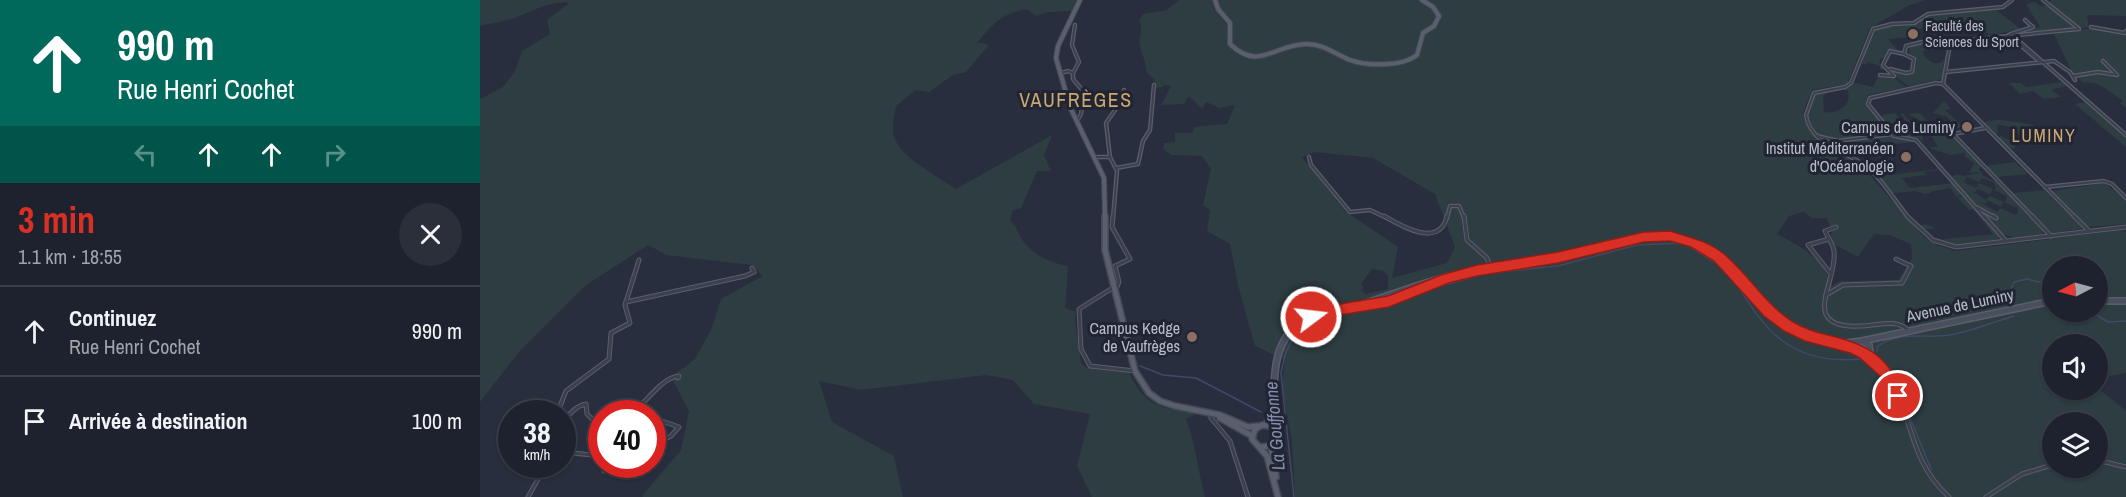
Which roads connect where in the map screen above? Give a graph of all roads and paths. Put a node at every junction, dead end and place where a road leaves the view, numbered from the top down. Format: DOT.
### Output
graph roads {
  1 [pos="1080,0"];
  2 [pos="1215,0"];
  3 [pos="1422,0"];
  4 [pos="2012,0"];
  5 [pos="2043,0"];
  6 [pos="2048,2"];
  7 [pos="2025,20"];
  8 [pos="1075,25"];
  9 [pos="2091,27"];
  10 [pos="2126,32"];
  11 [pos="2010,35"];
  12 [pos="1950,48"];
  13 [pos="1904,54"];
  14 [pos="2041,61"];
  15 [pos="2103,61"];
  16 [pos="1888,69"];
  17 [pos="1946,72"];
  18 [pos="1060,73"];
  19 [pos="1073,73"];
  20 [pos="1880,75"];
  21 [pos="1943,84"];
  22 [pos="1154,85"];
  23 [pos="1124,90"];
  24 [pos="1122,98"];
  25 [pos="1083,100"];
  26 [pos="1077,121"];
  27 [pos="1986,128"];
  28 [pos="1892,134"];
  29 [pos="2126,135"];
  30 [pos="1817,136"];
  31 [pos="1095,157"];
  32 [pos="1110,157"];
  33 [pos="1310,157"];
  34 [pos="1116,168"];
  35 [pos="2045,188"];
  36 [pos="2126,198"];
  37 [pos="1975,206"];
  38 [pos="1996,218"];
  39 [pos="1836,227"];
  40 [pos="2126,227"];
  41 [pos="2089,231"];
  42 [pos="2051,236"];
  43 [pos="1829,239"];
  44 [pos="2006,241"];
  45 [pos="1896,259"];
  46 [pos="639,260"];
  47 [pos="752,268"];
  48 [pos="1490,268"];
  49 [pos="1831,274"];
  50 [pos="1114,289"];
  51 [pos="1826,295"];
  52 [pos="2108,301"];
  53 [pos="2126,301"];
  54 [pos="626,302"];
  55 [pos="2042,303"];
  56 [pos="1908,330"];
  57 [pos="1874,339"];
  58 [pos="1862,341"];
  59 [pos="1854,345"];
  60 [pos="1868,350"];
  61 [pos="1135,371"];
  62 [pos="678,378"];
  63 [pos="562,400"];
  64 [pos="648,400"];
  65 [pos="576,408"];
  66 [pos="1275,412"];
  67 [pos="588,415"];
  68 [pos="1212,416"];
  69 [pos="666,422"];
  70 [pos="1266,424"];
  71 [pos="1257,426"];
  72 [pos="1275,428"];
  73 [pos="1252,436"];
  74 [pos="666,439"];
  75 [pos="1260,447"];
  76 [pos="1271,447"];
  77 [pos="2108,463"];
  78 [pos="2126,467"];
  79 [pos="2042,468"];
  80 [pos="539,478"];
  81 [pos="528,497"];
  82 [pos="1248,497"];
  83 [pos="1279,497"];
  84 [pos="1949,497"];
  85 [pos="1986,497"];
  1 -- 18 [label="main road"];
  2 -- 3 [label="main road"];
  4 -- 30 [label="street"];
  5 -- 6 [label="street"];
  6 -- 11 [label="street"];
  7 -- 11 [label="street"];
  8 -- 19 [label="street"];
  9 -- 10 [label="street"];
  11 -- 12 [label="street"];
  11 -- 14 [label="street"];
  12 -- 13 [label="street"];
  12 -- 17 [label="street"];
  13 -- 16 [label="street"];
  13 -- 16 [label="street"];
  14 -- 15 [label="street"];
  14 -- 17 [label="street"];
  14 -- 29 [label="street"];
  16 -- 20 [label="street"];
  17 -- 21 [label="street"];
  18 -- 19 [label="street"];
  18 -- 26 [label="main road"];
  19 -- 25 [label="street"];
  21 -- 27 [label="street"];
  21 -- 28 [label="street"];
  22 -- 34 [label="street"];
  23 -- 24 [label="street"];
  24 -- 25 [label="street"];
  24 -- 32 [label="street"];
  25 -- 26 [label="street"];
  26 -- 31 [label="main road"];
  27 -- 35 [label="street"];
  27 -- 42 [label="street"];
  28 -- 30 [label="street"];
  28 -- 37 [label="street"];
  30 -- 44 [label="street"];
  31 -- 32 [label="street"];
  31 -- 50 [label="main road"];
  32 -- 34 [label="street"];
  33 -- 48 [label="street"];
  34 -- 50 [label="street"];
  35 -- 36 [label="street"];
  35 -- 41 [label="street"];
  37 -- 38 [label="street"];
  37 -- 44 [label="street"];
  39 -- 43 [label="street"];
  40 -- 41 [label="street"];
  41 -- 42 [label="street"];
  42 -- 44 [label="street"];
  43 -- 49 [label="street"];
  43 -- 49 [label="street"];
  45 -- 51 [label="street"];
  46 -- 54 [label="street"];
  47 -- 54 [label="street"];
  48 -- 59 [label="street"];
  48 -- 66 [label="street"];
  49 -- 51 [label="street"];
  50 -- 61 [label="main road"];
  50 -- 61 [label="street"];
  51 -- 56 [label="street"];
  52 -- 53 [label="street"];
  54 -- 63 [label="street"];
  55 -- 56 [label="street, Avenue de Luminy"];
  56 -- 57 [label="street, Avenue de Luminy"];
  57 -- 58 [label="street, Avenue de Luminy"];
  57 -- 60 [label="street"];
  58 -- 59 [label="street, Avenue de Luminy"];
  58 -- 60 [label="street"];
  59 -- 60 [label="street"];
  60 -- 84 [label="street"];
  61 -- 68 [label="main road"];
  62 -- 64 [label="street"];
  65 -- 67 [label="street"];
  66 -- 70 [label="street"];
  66 -- 72 [label="street"];
  68 -- 71 [label="main road"];
  68 -- 73 [label="main road"];
  68 -- 82 [label="street"];
  69 -- 74 [label="street"];
  70 -- 71 [label="main road"];
  70 -- 72 [label="main road"];
  71 -- 73 [label="main road"];
  72 -- 76 [label="main road"];
  73 -- 75 [label="main road"];
  75 -- 76 [label="main road"];
  75 -- 83 [label="main road"];
  76 -- 83 [label="main road"];
  77 -- 78 [label="street"];
  79 -- 85 [label="street"];
  80 -- 81 [label="street"];
}
